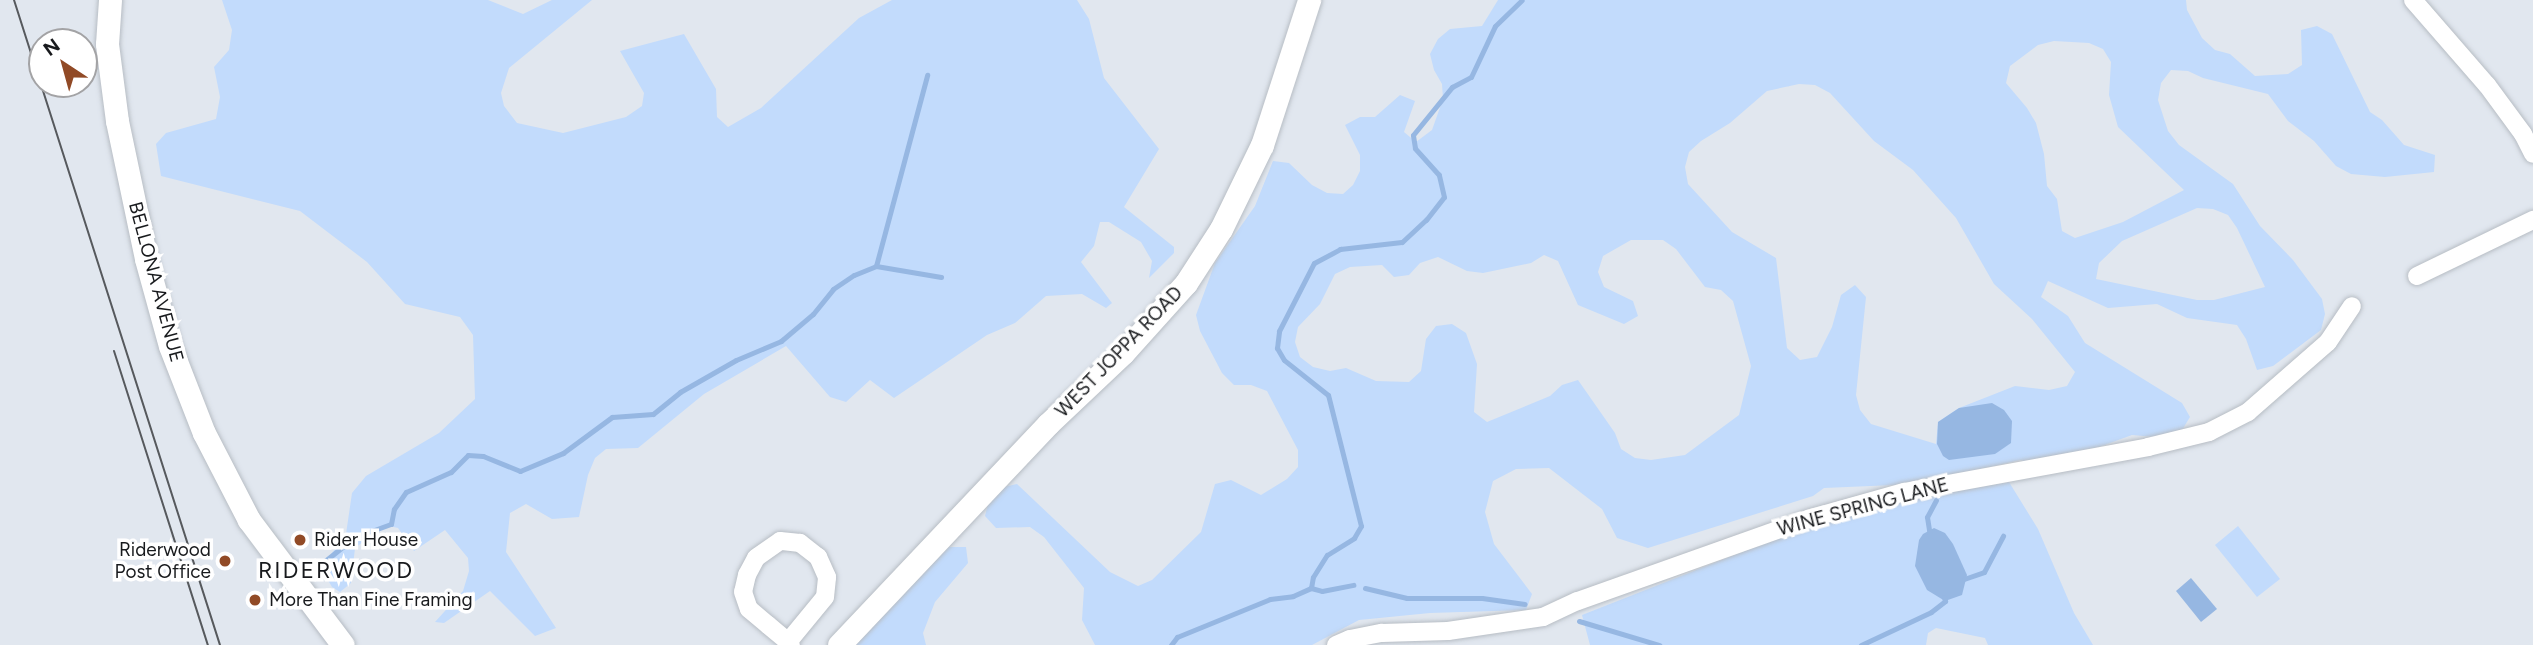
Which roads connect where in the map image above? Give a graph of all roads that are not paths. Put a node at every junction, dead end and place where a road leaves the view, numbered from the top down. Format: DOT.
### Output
graph roads {
  1 [pos="110,0"];
  2 [pos="1309,0"];
  3 [pos="2413,0"];
  4 [pos="2533,154"];
  5 [pos="2533,220"];
  6 [pos="2417,276"];
  7 [pos="2352,306"];
  8 [pos="790,644"];
  9 [pos="343,645"];
  10 [pos="839,645"];
  11 [pos="1336,645"];
  1 -- 9 [label="street, BELLONA AVENUE"];
  2 -- 10 [label="street, WEST JOPPA ROAD"];
  3 -- 4 [label="street"];
  5 -- 6 [label="street"];
  7 -- 11 [label="street, WINE SPRING LANE"];
  8 -- 8 [label="street"];
}
